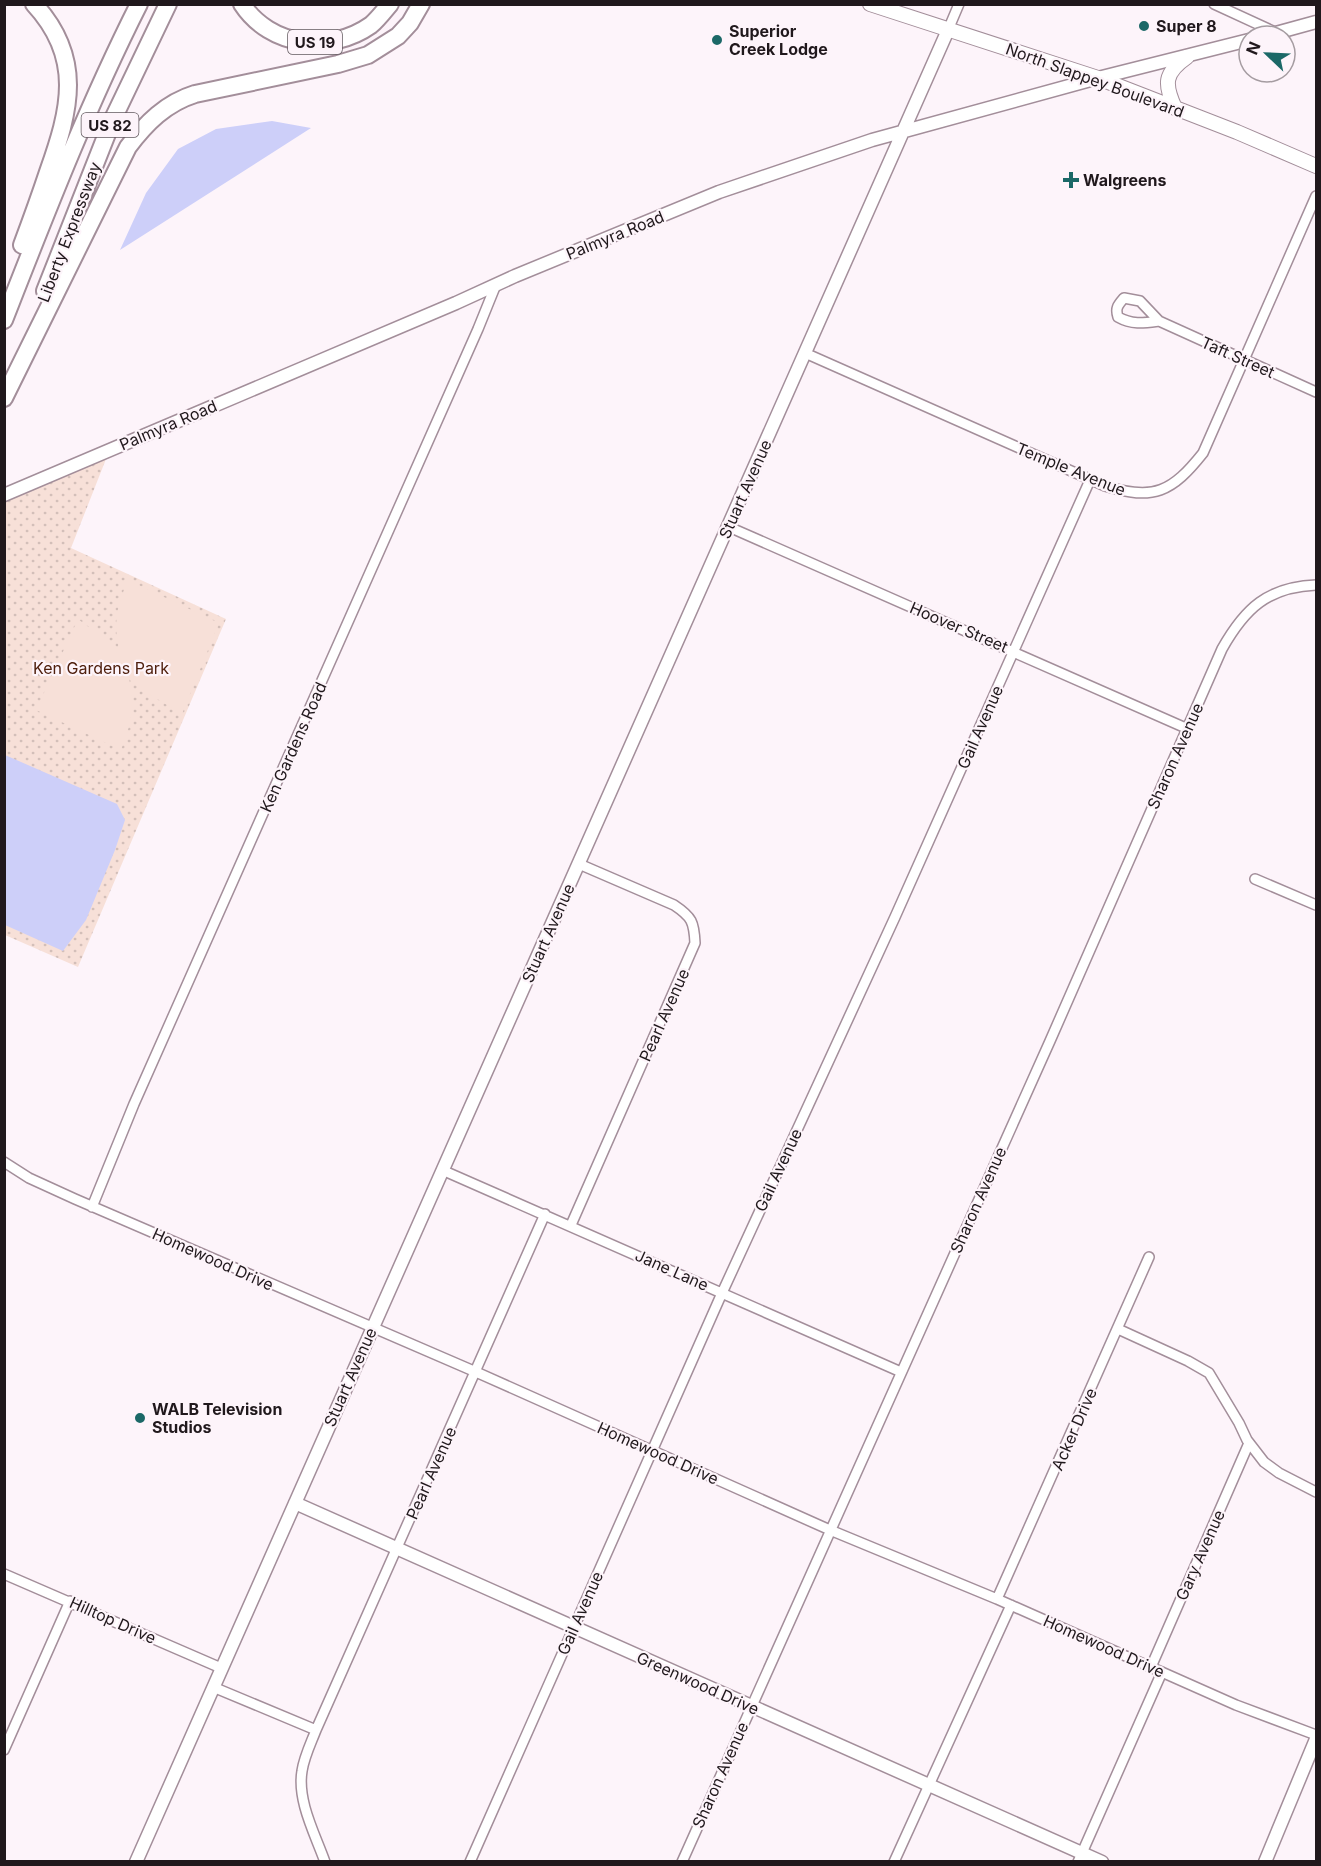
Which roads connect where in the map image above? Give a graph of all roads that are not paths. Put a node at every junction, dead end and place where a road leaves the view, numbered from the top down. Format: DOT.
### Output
graph roads {
  1 [pos="34,4"];
  2 [pos="139,4"];
  3 [pos="168,4"];
  4 [pos="242,4"];
  5 [pos="390,4"];
  6 [pos="421,4"];
  7 [pos="870,4"];
  8 [pos="959,4"];
  9 [pos="1214,4"];
  10 [pos="1317,22"];
  11 [pos="1252,24"];
  12 [pos="1297,27"];
  13 [pos="948,30"];
  14 [pos="1237,43"];
  15 [pos="1187,57"];
  16 [pos="1098,78"];
  17 [pos="1174,108"];
  18 [pos="902,132"];
  19 [pos="1317,166"];
  20 [pos="1317,196"];
  21 [pos="28,245"];
  22 [pos="68,251"];
  23 [pos="495,287"];
  24 [pos="4,292"];
  25 [pos="4,320"];
  26 [pos="1159,321"];
  27 [pos="805,353"];
  28 [pos="1245,360"];
  29 [pos="7,391"];
  30 [pos="1317,392"];
  31 [pos="1090,480"];
  32 [pos="4,495"];
  33 [pos="729,527"];
  34 [pos="1317,585"];
  35 [pos="1013,651"];
  36 [pos="1188,729"];
  37 [pos="579,864"];
  38 [pos="1255,879"];
  39 [pos="1317,905"];
  40 [pos="4,1162"];
  41 [pos="442,1170"];
  42 [pos="92,1207"];
  43 [pos="545,1214"];
  44 [pos="571,1225"];
  45 [pos="1149,1257"];
  46 [pos="722,1293"];
  47 [pos="372,1328"];
  48 [pos="1118,1329"];
  49 [pos="476,1372"];
  50 [pos="901,1372"];
  51 [pos="1249,1443"];
  52 [pos="652,1451"];
  53 [pos="1317,1492"];
  54 [pos="295,1503"];
  55 [pos="831,1530"];
  56 [pos="398,1549"];
  57 [pos="4,1574"];
  58 [pos="997,1599"];
  59 [pos="70,1601"];
  60 [pos="1011,1605"];
  61 [pos="574,1628"];
  62 [pos="1151,1667"];
  63 [pos="221,1668"];
  64 [pos="1162,1672"];
  65 [pos="213,1687"];
  66 [pos="752,1706"];
  67 [pos="316,1730"];
  68 [pos="1317,1737"];
  69 [pos="4,1750"];
  70 [pos="929,1785"];
  71 [pos="1080,1857"];
  72 [pos="136,1862"];
  73 [pos="325,1862"];
  74 [pos="470,1862"];
  75 [pos="682,1862"];
  76 [pos="894,1862"];
  77 [pos="1102,1862"];
  78 [pos="1265,1862"];
  1 -- 21 [label="highway"];
  2 -- 21 [label="highway, Liberty Expressway / US 82"];
  3 -- 22 [label="highway, Liberty Expressway / US 82"];
  4 -- 5 [label="highway, US 19"];
  6 -- 22 [label="highway"];
  7 -- 13 [label="main road, North Slappey Boulevard"];
  8 -- 13 [label="street, Stuart Avenue"];
  9 -- 11 [label="street"];
  10 -- 12 [label="street"];
  13 -- 16 [label="main road, North Slappey Boulevard"];
  13 -- 18 [label="street, Stuart Avenue"];
  14 -- 15 [label="street, Palmyra Road"];
  15 -- 16 [label="street, Palmyra Road"];
  15 -- 17 [label="main road"];
  16 -- 17 [label="main road, North Slappey Boulevard"];
  16 -- 18 [label="street, Palmyra Road"];
  17 -- 19 [label="main road, North Slappey Boulevard"];
  18 -- 23 [label="street, Palmyra Road"];
  18 -- 27 [label="street, Stuart Avenue"];
  20 -- 28 [label="street, Temple Avenue"];
  21 -- 24 [label="highway"];
  21 -- 25 [label="highway, Liberty Expressway / US 82"];
  22 -- 29 [label="highway"];
  23 -- 32 [label="street, Palmyra Road"];
  23 -- 42 [label="street, Ken Gardens Road"];
  26 -- 28 [label="street, Taft Street"];
  27 -- 31 [label="street, Temple Avenue"];
  27 -- 33 [label="street, Stuart Avenue"];
  28 -- 30 [label="street, Taft Street"];
  28 -- 31 [label="street, Temple Avenue"];
  31 -- 35 [label="street, Gail Avenue"];
  33 -- 35 [label="street, Hoover Street"];
  33 -- 37 [label="street, Stuart Avenue"];
  34 -- 36 [label="street, Sharon Avenue"];
  35 -- 36 [label="street, Hoover Street"];
  35 -- 46 [label="street, Gail Avenue"];
  36 -- 50 [label="street, Sharon Avenue"];
  37 -- 41 [label="street, Stuart Avenue"];
  37 -- 44 [label="street, Pearl Avenue"];
  38 -- 39 [label="street"];
  40 -- 42 [label="street, Homewood Drive"];
  41 -- 43 [label="street, Jane Lane"];
  41 -- 47 [label="street, Stuart Avenue"];
  42 -- 47 [label="street, Homewood Drive"];
  43 -- 44 [label="street, Jane Lane"];
  43 -- 49 [label="street, Pearl Avenue"];
  44 -- 46 [label="street, Jane Lane"];
  45 -- 48 [label="street, Acker Drive"];
  46 -- 50 [label="street, Jane Lane"];
  46 -- 52 [label="street, Gail Avenue"];
  47 -- 49 [label="street, Homewood Drive"];
  47 -- 54 [label="street, Stuart Avenue"];
  48 -- 51 [label="street"];
  48 -- 58 [label="street, Acker Drive"];
  49 -- 52 [label="street, Homewood Drive"];
  49 -- 56 [label="street, Pearl Avenue"];
  50 -- 55 [label="street, Sharon Avenue"];
  51 -- 53 [label="street"];
  51 -- 62 [label="street, Gary Avenue"];
  52 -- 55 [label="street, Homewood Drive"];
  52 -- 61 [label="street, Gail Avenue"];
  54 -- 56 [label="street, Greenwood Drive"];
  54 -- 63 [label="street, Stuart Avenue"];
  55 -- 58 [label="street, Homewood Drive"];
  55 -- 66 [label="street, Sharon Avenue"];
  56 -- 61 [label="street, Greenwood Drive"];
  56 -- 67 [label="street, Pearl Avenue"];
  57 -- 59 [label="street, Hilltop Drive"];
  58 -- 60 [label="street, Homewood Drive"];
  59 -- 63 [label="street, Hilltop Drive"];
  59 -- 69 [label="street"];
  60 -- 62 [label="street, Homewood Drive"];
  60 -- 70 [label="street"];
  61 -- 66 [label="street, Greenwood Drive"];
  61 -- 74 [label="street, Gail Avenue"];
  62 -- 64 [label="street, Homewood Drive"];
  63 -- 65 [label="street, Stuart Avenue"];
  64 -- 68 [label="street, Homewood Drive"];
  64 -- 71 [label="street"];
  65 -- 67 [label="street"];
  65 -- 72 [label="street, Stuart Avenue"];
  66 -- 70 [label="street, Greenwood Drive"];
  66 -- 75 [label="street, Sharon Avenue"];
  67 -- 73 [label="street"];
  68 -- 78 [label="street"];
  70 -- 71 [label="street, Greenwood Drive"];
  70 -- 76 [label="street"];
  71 -- 77 [label="street, Greenwood Drive"];
}
